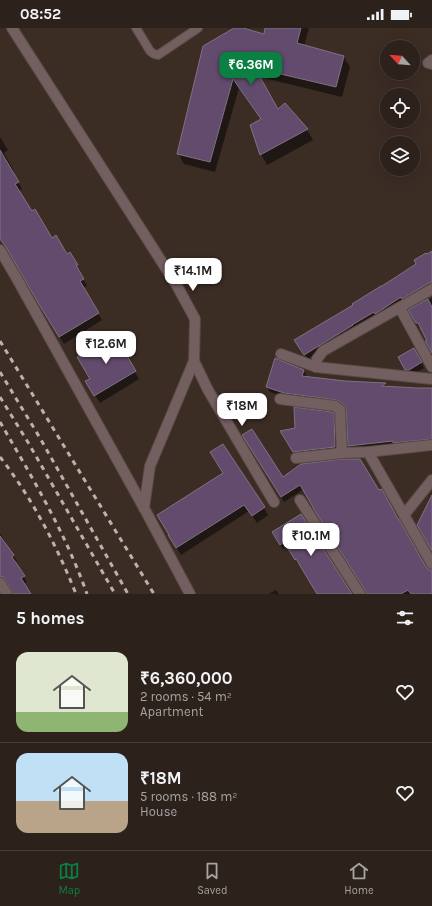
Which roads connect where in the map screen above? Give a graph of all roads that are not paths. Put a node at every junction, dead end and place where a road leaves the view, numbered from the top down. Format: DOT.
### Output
graph roads {
  1 [pos="12,28"];
  2 [pos="136,28"];
  3 [pos="198,28"];
  4 [pos="432,60"];
  5 [pos="432,64"];
  6 [pos="0,250"];
  7 [pos="432,289"];
  8 [pos="400,308"];
  9 [pos="281,354"];
  10 [pos="194,361"];
  11 [pos="316,367"];
  12 [pos="432,367"];
  13 [pos="432,379"];
  14 [pos="280,399"];
  15 [pos="432,445"];
  16 [pos="342,452"];
  17 [pos="368,452"];
  18 [pos="296,458"];
  19 [pos="432,480"];
  20 [pos="300,500"];
  21 [pos="274,502"];
  22 [pos="144,508"];
  23 [pos="404,515"];
  24 [pos="432,564"];
  25 [pos="0,583"];
  26 [pos="7,594"];
  27 [pos="190,594"];
  28 [pos="360,594"];
  1 -- 10 [label="street"];
  2 -- 3 [label="lane"];
  4 -- 5 [label="street"];
  6 -- 22 [label="street"];
  7 -- 8 [label="street"];
  8 -- 11 [label="street"];
  8 -- 12 [label="street"];
  9 -- 11 [label="street"];
  10 -- 21 [label="street"];
  10 -- 22 [label="street"];
  11 -- 13 [label="street"];
  14 -- 16 [label="street"];
  15 -- 17 [label="street"];
  16 -- 17 [label="street"];
  16 -- 18 [label="street"];
  17 -- 23 [label="street"];
  19 -- 23 [label="street"];
  20 -- 28 [label="street"];
  22 -- 27 [label="street"];
  23 -- 24 [label="street"];
  25 -- 26 [label="street"];
}
